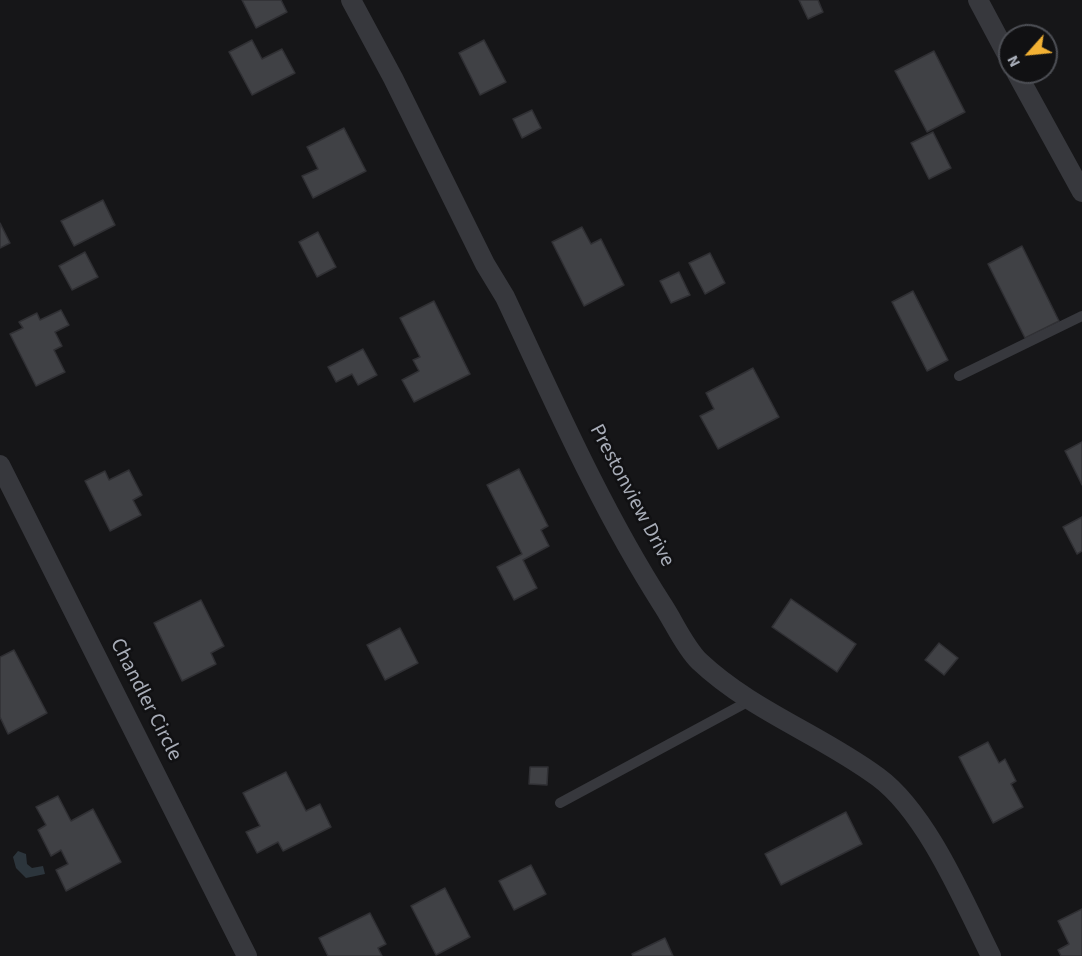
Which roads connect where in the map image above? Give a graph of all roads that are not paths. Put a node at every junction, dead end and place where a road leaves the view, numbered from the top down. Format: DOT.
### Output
graph roads {
  1 [pos="351,0"];
  2 [pos="978,0"];
  3 [pos="998,38"];
  4 [pos="1023,84"];
  5 [pos="1082,192"];
  6 [pos="1082,316"];
  7 [pos="959,376"];
  8 [pos="0,465"];
  9 [pos="751,700"];
  10 [pos="560,803"];
  11 [pos="248,956"];
  12 [pos="991,956"];
  1 -- 9 [label="street, Prestonview Drive"];
  2 -- 3 [label="street"];
  4 -- 5 [label="street"];
  6 -- 7 [label="lane"];
  8 -- 11 [label="street, Chandler Circle"];
  9 -- 10 [label="lane"];
  9 -- 12 [label="street, Prestonview Drive"];
}
